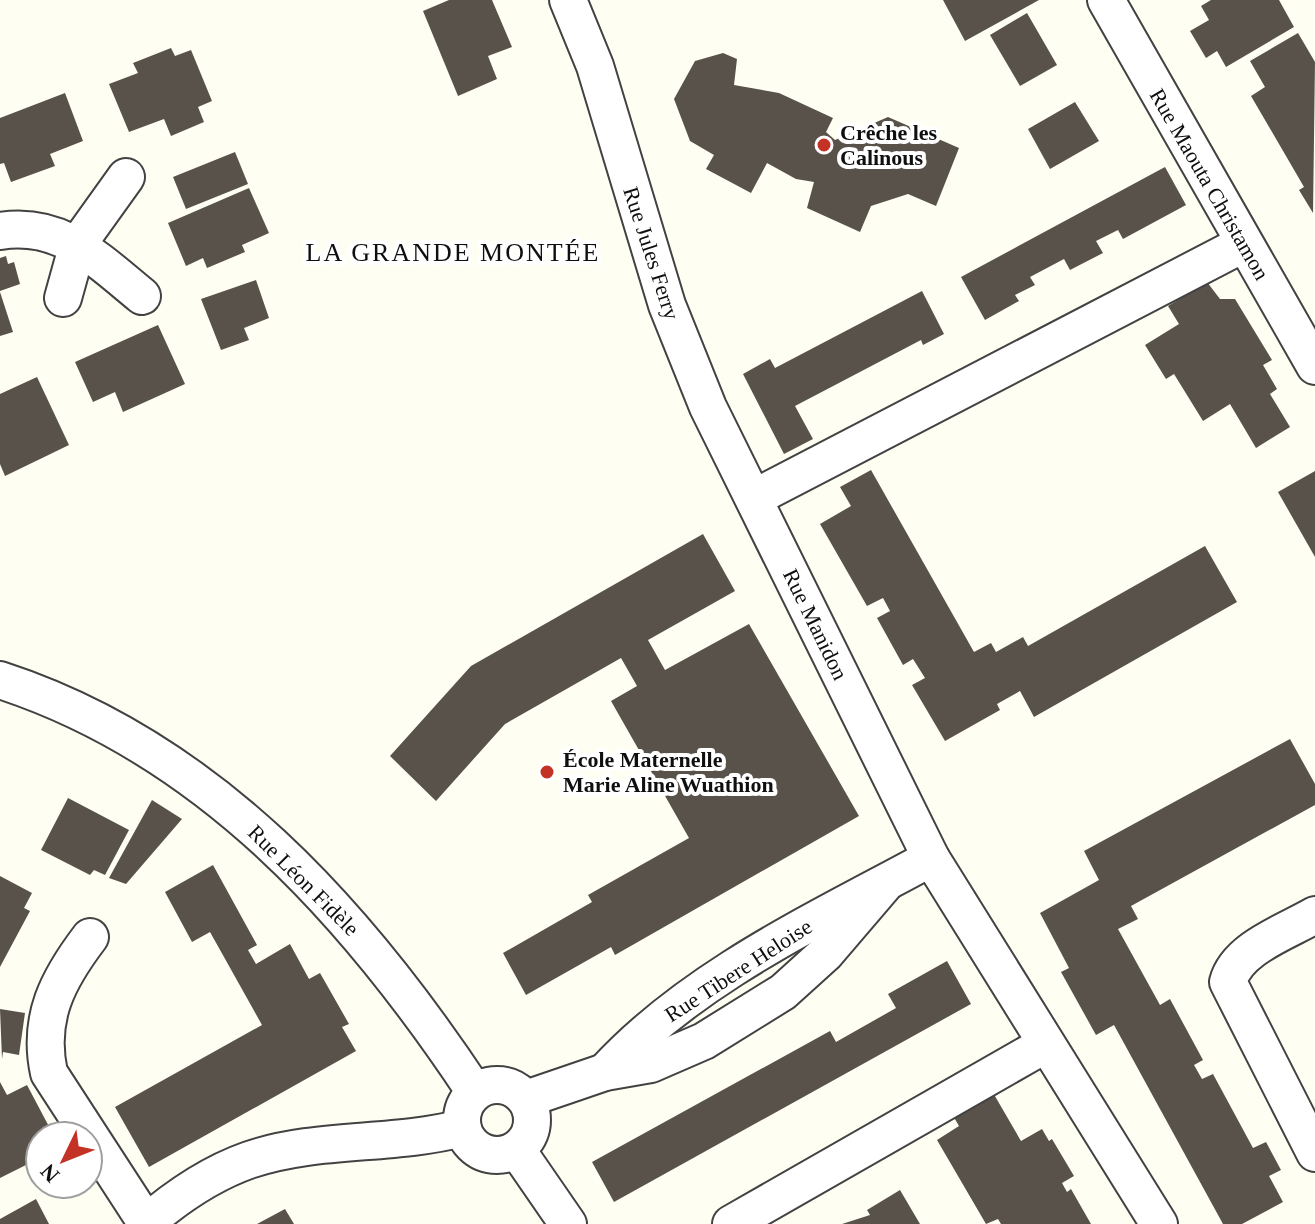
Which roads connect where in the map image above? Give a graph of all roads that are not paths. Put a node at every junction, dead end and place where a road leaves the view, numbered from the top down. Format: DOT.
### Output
graph roads {
  1 [pos="568,0"];
  2 [pos="1106,0"];
  3 [pos="126,177"];
  4 [pos="0,231"];
  5 [pos="78,244"];
  6 [pos="1243,244"];
  7 [pos="142,296"];
  8 [pos="63,298"];
  9 [pos="1315,366"];
  10 [pos="754,498"];
  11 [pos="0,680"];
  12 [pos="931,858"];
  13 [pos="1315,915"];
  14 [pos="90,937"];
  15 [pos="1046,1044"];
  16 [pos="475,1092"];
  17 [pos="526,1099"];
  18 [pos="462,1128"];
  19 [pos="517,1150"];
  20 [pos="1315,1153"];
  21 [pos="146,1224"];
  22 [pos="568,1224"];
  23 [pos="731,1224"];
  24 [pos="1159,1224"];
  1 -- 10 [label="street, Rue Jules Ferry"];
  2 -- 6 [label="street, Rue Maouta Christamon"];
  3 -- 5 [label="street"];
  4 -- 5 [label="street"];
  5 -- 7 [label="street"];
  5 -- 8 [label="street"];
  6 -- 9 [label="street, Rue Maouta Christamon"];
  6 -- 10 [label="street"];
  10 -- 12 [label="street, Rue Manidon"];
  11 -- 16 [label="street, Rue Léon Fidèle"];
  12 -- 15 [label="street, Rue Manidon"];
  12 -- 17 [label="street, Rue Tibere Heloise"];
  13 -- 20 [label="street"];
  14 -- 21 [label="street"];
  15 -- 23 [label="street"];
  15 -- 24 [label="street, Rue Manidon"];
  16 -- 17 [label="street"];
  16 -- 18 [label="street"];
  17 -- 19 [label="street"];
  18 -- 19 [label="street"];
  18 -- 21 [label="street"];
  19 -- 22 [label="street"];
}
